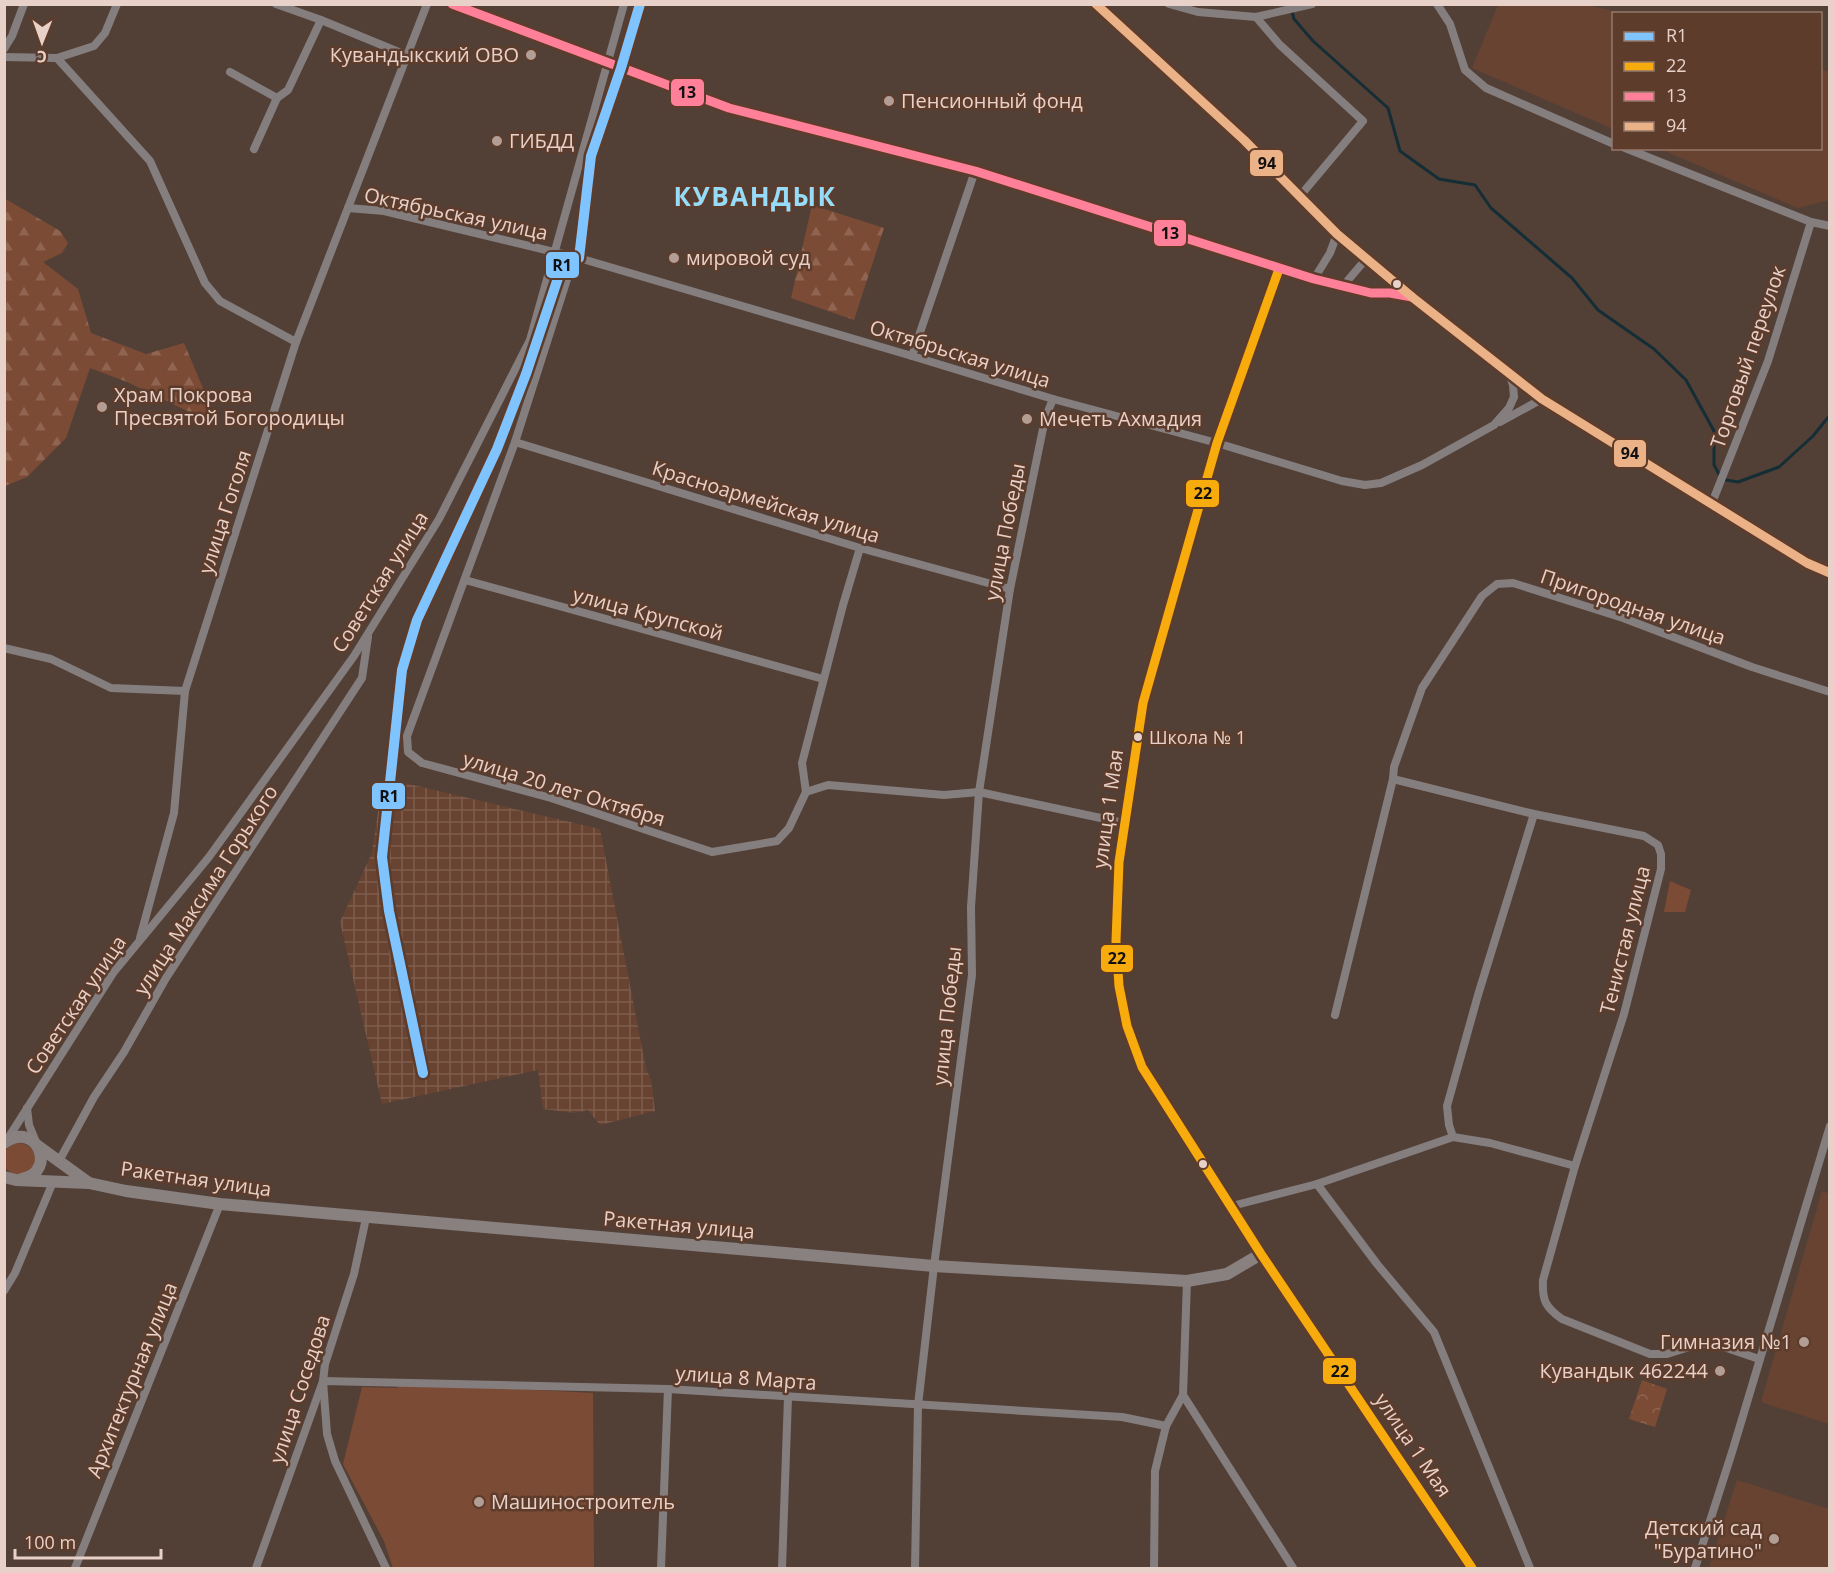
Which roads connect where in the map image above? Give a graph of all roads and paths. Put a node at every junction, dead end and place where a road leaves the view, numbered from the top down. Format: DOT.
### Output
graph roads {
  1 [pos="24,4"];
  2 [pos="117,4"];
  3 [pos="276,4"];
  4 [pos="427,4"];
  5 [pos="452,4"];
  6 [pos="624,4"];
  7 [pos="1096,4"];
  8 [pos="1169,4"];
  9 [pos="1312,4"];
  10 [pos="1437,4"];
  11 [pos="1256,17"];
  12 [pos="321,20"];
  13 [pos="8,36"];
  14 [pos="4,49"];
  15 [pos="406,55"];
  16 [pos="4,57"];
  17 [pos="57,58"];
  18 [pos="608,64"];
  19 [pos="230,72"];
  20 [pos="277,98"];
  21 [pos="1612,143"];
  22 [pos="254,149"];
  23 [pos="1630,150"];
  24 [pos="975,171"];
  25 [pos="1300,196"];
  26 [pos="348,208"];
  27 [pos="1811,222"];
  28 [pos="1830,226"];
  29 [pos="1337,234"];
  30 [pos="556,252"];
  31 [pos="579,258"];
  32 [pos="1366,259"];
  33 [pos="1279,269"];
  34 [pos="1314,279"];
  35 [pos="1343,286"];
  36 [pos="1412,297"];
  37 [pos="296,342"];
  38 [pos="912,356"];
  39 [pos="1509,373"];
  40 [pos="1053,399"];
  41 [pos="1542,399"];
  42 [pos="1494,425"];
  43 [pos="515,442"];
  44 [pos="1217,443"];
  45 [pos="1712,503"];
  46 [pos="860,548"];
  47 [pos="1830,573"];
  48 [pos="465,580"];
  49 [pos="1010,589"];
  50 [pos="368,633"];
  51 [pos="4,648"];
  52 [pos="823,679"];
  53 [pos="185,691"];
  54 [pos="1830,693"];
  55 [pos="1393,779"];
  56 [pos="806,792"];
  57 [pos="979,792"];
  58 [pos="1534,813"];
  59 [pos="1124,823"];
  60 [pos="139,941"];
  61 [pos="1335,1015"];
  62 [pos="27,1108"];
  63 [pos="1830,1126"];
  64 [pos="1453,1137"];
  65 [pos="5,1143"];
  66 [pos="38,1146"];
  67 [pos="59,1161"];
  68 [pos="1575,1166"];
  69 [pos="8,1176"];
  70 [pos="53,1182"];
  71 [pos="89,1183"];
  72 [pos="1317,1184"];
  73 [pos="220,1204"];
  74 [pos="1232,1206"];
  75 [pos="366,1218"];
  76 [pos="1261,1254"];
  77 [pos="934,1266"];
  78 [pos="1188,1281"];
  79 [pos="4,1291"];
  80 [pos="1759,1359"];
  81 [pos="323,1381"];
  82 [pos="668,1389"];
  83 [pos="1184,1395"];
  84 [pos="788,1397"];
  85 [pos="918,1405"];
  86 [pos="1166,1426"];
  87 [pos="75,1569"];
  88 [pos="256,1569"];
  89 [pos="386,1569"];
  90 [pos="661,1569"];
  91 [pos="782,1569"];
  92 [pos="915,1569"];
  93 [pos="1154,1569"];
  94 [pos="1293,1569"];
  95 [pos="1472,1569"];
  96 [pos="1530,1569"];
  97 [pos="1695,1569"];
  1 -- 13 [label="street"];
  2 -- 17 [label="street"];
  3 -- 12 [label="street"];
  4 -- 15 [label="street, улица Гоголя"];
  5 -- 18 [label="street"];
  6 -- 18 [label="street, Советская улица"];
  7 -- 25 [label="street"];
  8 -- 11 [label="street"];
  9 -- 11 [label="street"];
  10 -- 21 [label="street"];
  11 -- 25 [label="street"];
  12 -- 15 [label="street"];
  12 -- 20 [label="street"];
  13 -- 14 [label="street"];
  15 -- 26 [label="street, улица Гоголя"];
  16 -- 17 [label="street"];
  17 -- 37 [label="street"];
  18 -- 24 [label="street"];
  18 -- 30 [label="street, Советская улица"];
  19 -- 20 [label="street"];
  20 -- 22 [label="street"];
  23 -- 27 [label="street"];
  24 -- 33 [label="street"];
  24 -- 38 [label="street"];
  25 -- 29 [label="street"];
  26 -- 30 [label="street, Октябрьская улица"];
  26 -- 37 [label="street, улица Гоголя"];
  27 -- 28 [label="street"];
  27 -- 45 [label="street, Торговый переулок"];
  29 -- 32 [label="street"];
  29 -- 34 [label="street"];
  30 -- 31 [label="street, Октябрьская улица"];
  30 -- 50 [label="street, Советская улица"];
  31 -- 38 [label="street, Октябрьская улица"];
  31 -- 43 [label="street"];
  32 -- 35 [label="street"];
  32 -- 36 [label="street"];
  33 -- 34 [label="street"];
  33 -- 44 [label="street, улица 1 Мая"];
  34 -- 35 [label="street"];
  35 -- 36 [label="street"];
  36 -- 39 [label="street"];
  37 -- 53 [label="street, улица Гоголя"];
  38 -- 40 [label="street, Октябрьская улица"];
  39 -- 41 [label="street"];
  39 -- 42 [label="street, Октябрьская улица"];
  40 -- 44 [label="street, Октябрьская улица"];
  40 -- 49 [label="street, улица Победы"];
  41 -- 42 [label="street"];
  41 -- 45 [label="street"];
  42 -- 44 [label="street, Октябрьская улица"];
  43 -- 46 [label="street, Красноармейская улица"];
  43 -- 48 [label="street"];
  44 -- 59 [label="street, улица 1 Мая"];
  45 -- 47 [label="street"];
  46 -- 49 [label="street, Красноармейская улица"];
  46 -- 52 [label="street"];
  48 -- 52 [label="street, улица Крупской"];
  48 -- 56 [label="street, улица 20 лет Октября"];
  49 -- 57 [label="street, улица Победы"];
  50 -- 60 [label="street, Советская улица"];
  50 -- 67 [label="street, улица Максима Горького"];
  51 -- 53 [label="street"];
  52 -- 56 [label="street"];
  53 -- 60 [label="street, улица Гоголя"];
  54 -- 55 [label="street, Пригородная улица"];
  55 -- 58 [label="street, Тенистая улица"];
  55 -- 61 [label="street"];
  56 -- 57 [label="street"];
  57 -- 59 [label="street"];
  57 -- 77 [label="street, улица Победы"];
  58 -- 64 [label="street"];
  58 -- 68 [label="street, Тенистая улица"];
  59 -- 74 [label="street, улица 1 Мая"];
  60 -- 62 [label="street, Советская улица"];
  62 -- 65 [label="street, Советская улица"];
  62 -- 66 [label="street"];
  63 -- 80 [label="street"];
  64 -- 68 [label="street"];
  64 -- 72 [label="street"];
  65 -- 66 [label="main road"];
  66 -- 67 [label="main road, Ракетная улица"];
  66 -- 69 [label="main road"];
  67 -- 71 [label="main road, Ракетная улица"];
  68 -- 80 [label="street, Тенистая улица"];
  69 -- 70 [label="main road, Ракетная улица"];
  70 -- 71 [label="main road, Ракетная улица"];
  70 -- 79 [label="street"];
  71 -- 73 [label="main road, Ракетная улица"];
  72 -- 74 [label="street"];
  72 -- 96 [label="street"];
  73 -- 75 [label="main road, Ракетная улица"];
  73 -- 87 [label="street, Архитектурная улица"];
  74 -- 76 [label="street, улица 1 Мая"];
  75 -- 77 [label="main road, Ракетная улица"];
  75 -- 81 [label="street, улица Соседова"];
  76 -- 78 [label="main road, Ракетная улица"];
  76 -- 95 [label="main road, улица 1 Мая"];
  77 -- 78 [label="main road, Ракетная улица"];
  77 -- 85 [label="street, улица Победы"];
  78 -- 83 [label="street"];
  80 -- 97 [label="street"];
  81 -- 82 [label="street, улица 8 Марта"];
  81 -- 88 [label="street, улица Соседова"];
  81 -- 89 [label="street"];
  82 -- 84 [label="street, улица 8 Марта"];
  82 -- 90 [label="street"];
  83 -- 86 [label="street"];
  83 -- 94 [label="street"];
  84 -- 85 [label="street, улица 8 Марта"];
  84 -- 91 [label="street"];
  85 -- 86 [label="street, улица 8 Марта"];
  85 -- 92 [label="street, улица Победы"];
  86 -- 93 [label="street"];
}
